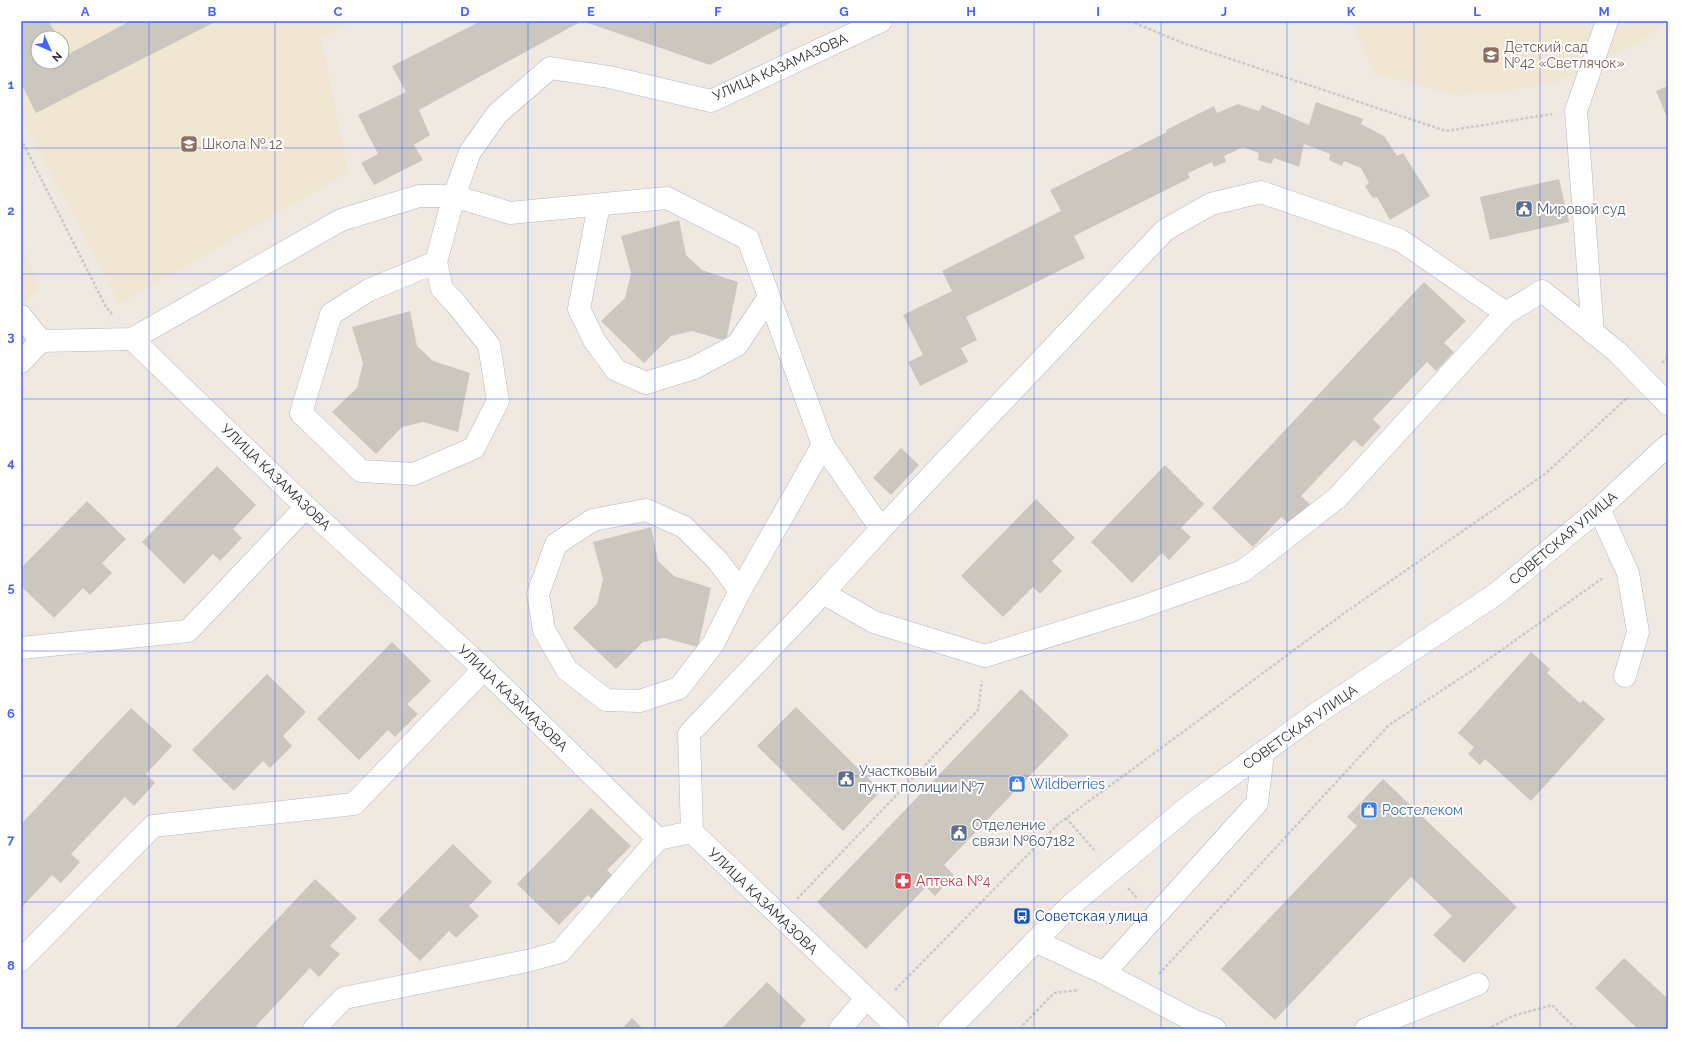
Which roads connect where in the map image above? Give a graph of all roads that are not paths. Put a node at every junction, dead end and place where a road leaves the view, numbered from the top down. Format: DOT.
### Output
graph roads {
  1 [pos="881,21"];
  2 [pos="1607,21"];
  3 [pos="454,196"];
  4 [pos="599,205"];
  5 [pos="436,262"];
  6 [pos="769,297"];
  7 [pos="1506,313"];
  8 [pos="21,316"];
  9 [pos="1593,333"];
  10 [pos="132,339"];
  11 [pos="41,341"];
  12 [pos="21,362"];
  13 [pos="1668,404"];
  14 [pos="823,445"];
  15 [pos="1668,446"];
  16 [pos="306,507"];
  17 [pos="1599,509"];
  18 [pos="881,529"];
  19 [pos="740,591"];
  20 [pos="823,594"];
  21 [pos="21,648"];
  22 [pos="484,669"];
  23 [pos="1625,676"];
  24 [pos="1263,753"];
  25 [pos="692,832"];
  26 [pos="658,839"];
  27 [pos="1035,941"];
  28 [pos="21,960"];
  29 [pos="1104,973"];
  30 [pos="1478,984"];
  31 [pos="871,1004"];
  32 [pos="314,1029"];
  33 [pos="840,1029"];
  34 [pos="899,1029"];
  35 [pos="949,1029"];
  36 [pos="1215,1029"];
  37 [pos="1366,1029"];
  1 -- 3 [label="street, УЛИЦА КАЗАМАЗОВА"];
  2 -- 9 [label="street"];
  3 -- 4 [label="street"];
  3 -- 5 [label="street, УЛИЦА КАЗАМАЗОВА"];
  3 -- 10 [label="street"];
  4 -- 6 [label="street"];
  4 -- 6 [label="street"];
  5 -- 5 [label="street"];
  6 -- 14 [label="street"];
  7 -- 9 [label="street"];
  7 -- 18 [label="street"];
  7 -- 20 [label="street"];
  8 -- 11 [label="street"];
  9 -- 13 [label="street"];
  10 -- 11 [label="street"];
  10 -- 16 [label="street, УЛИЦА КАЗАМАЗОВА"];
  11 -- 12 [label="street"];
  14 -- 18 [label="street"];
  14 -- 19 [label="street"];
  15 -- 17 [label="street, СОВЕТСКАЯ УЛИЦА"];
  16 -- 21 [label="street"];
  16 -- 22 [label="street, УЛИЦА КАЗАМАЗОВА"];
  17 -- 23 [label="street"];
  17 -- 24 [label="street, СОВЕТСКАЯ УЛИЦА"];
  18 -- 20 [label="street"];
  19 -- 19 [label="street"];
  20 -- 25 [label="street"];
  22 -- 26 [label="street, УЛИЦА КАЗАМАЗОВА"];
  22 -- 28 [label="street"];
  24 -- 27 [label="street, СОВЕТСКАЯ УЛИЦА"];
  24 -- 29 [label="street"];
  25 -- 26 [label="street"];
  25 -- 31 [label="street, УЛИЦА КАЗАМАЗОВА"];
  26 -- 32 [label="street"];
  27 -- 29 [label="street"];
  27 -- 35 [label="street, СОВЕТСКАЯ УЛИЦА"];
  29 -- 36 [label="street"];
  30 -- 37 [label="street"];
  31 -- 33 [label="street"];
  31 -- 34 [label="street, УЛИЦА КАЗАМАЗОВА"];
}
